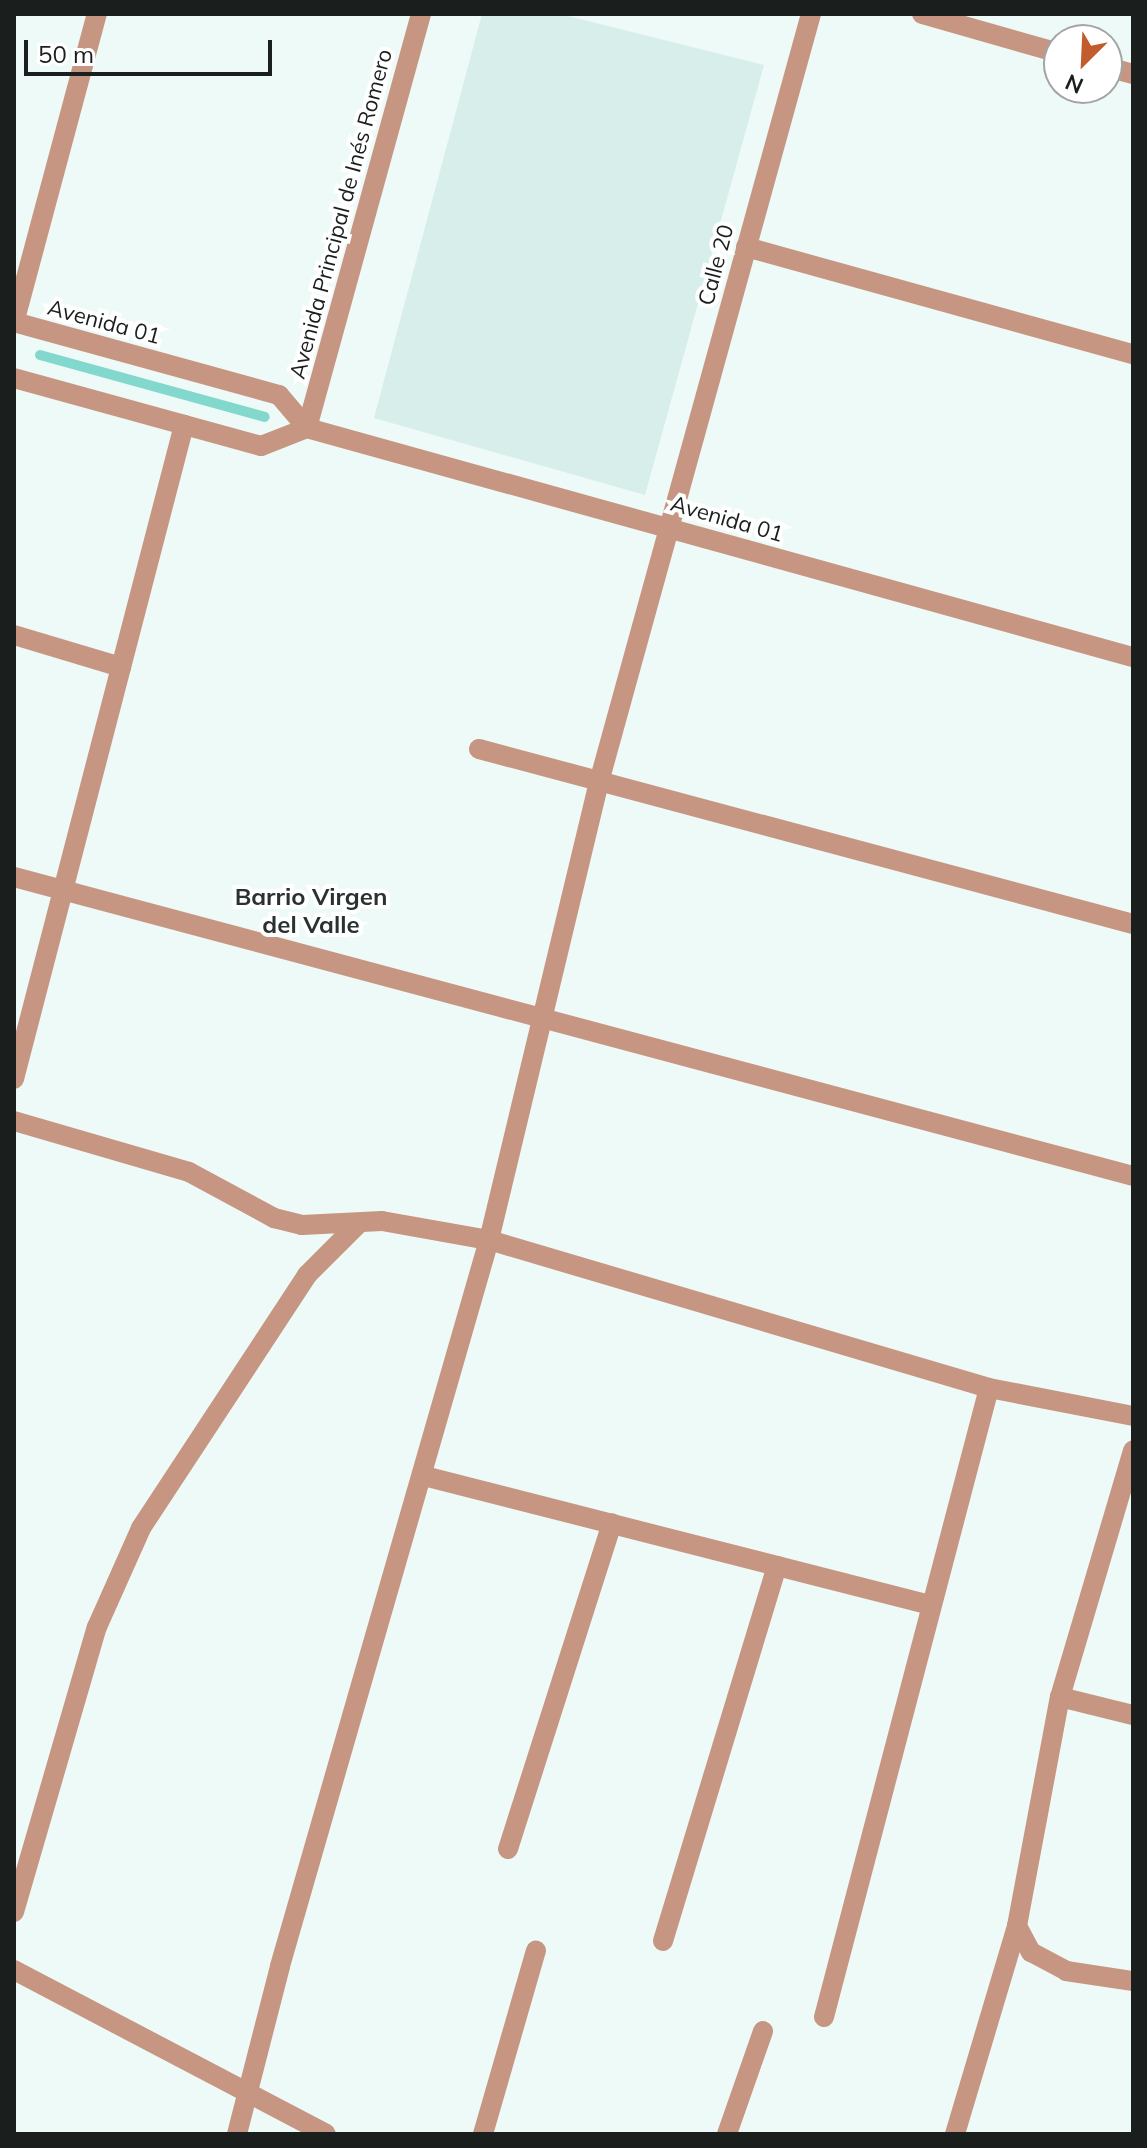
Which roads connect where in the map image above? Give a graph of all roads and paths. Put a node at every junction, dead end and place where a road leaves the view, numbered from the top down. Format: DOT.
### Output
graph roads {
  1 [pos="97,14"];
  2 [pos="421,14"];
  3 [pos="811,14"];
  4 [pos="922,14"];
  5 [pos="1043,48"];
  6 [pos="746,247"];
  7 [pos="14,322"];
  8 [pos="1133,354"];
  9 [pos="14,378"];
  10 [pos="184,425"];
  11 [pos="307,428"];
  12 [pos="668,528"];
  13 [pos="14,635"];
  14 [pos="1133,657"];
  15 [pos="121,667"];
  16 [pos="479,749"];
  17 [pos="599,782"];
  18 [pos="14,877"];
  19 [pos="65,891"];
  20 [pos="1133,924"];
  21 [pos="539,1016"];
  22 [pos="14,1079"];
  23 [pos="14,1121"];
  24 [pos="1133,1176"];
  25 [pos="358,1224"];
  26 [pos="489,1240"];
  27 [pos="989,1388"];
  28 [pos="1133,1416"];
  29 [pos="1133,1451"];
  30 [pos="424,1476"];
  31 [pos="612,1523"];
  32 [pos="777,1566"];
  33 [pos="930,1605"];
  34 [pos="1060,1697"];
  35 [pos="1133,1715"];
  36 [pos="508,1849"];
  37 [pos="14,1912"];
  38 [pos="1017,1926"];
  39 [pos="663,1941"];
  40 [pos="536,1950"];
  41 [pos="14,1970"];
  42 [pos="1133,1981"];
  43 [pos="824,2017"];
  44 [pos="763,2031"];
  45 [pos="246,2090"];
  46 [pos="237,2134"];
  47 [pos="326,2134"];
  48 [pos="483,2134"];
  49 [pos="727,2134"];
  50 [pos="955,2134"];
  1 -- 7 [label="street"];
  2 -- 11 [label="street, Avenida Principal de Inés Romero"];
  3 -- 6 [label="street, Calle 20"];
  4 -- 5 [label="street"];
  6 -- 8 [label="street"];
  6 -- 12 [label="street, Calle 20"];
  7 -- 11 [label="street, Avenida 01"];
  9 -- 10 [label="street"];
  10 -- 11 [label="street"];
  10 -- 15 [label="street"];
  11 -- 12 [label="street, Avenida 01"];
  12 -- 14 [label="street, Avenida 01"];
  12 -- 17 [label="street, Calle 20"];
  13 -- 15 [label="street"];
  15 -- 19 [label="street"];
  16 -- 17 [label="street"];
  17 -- 20 [label="street"];
  17 -- 21 [label="street, Calle 20"];
  18 -- 19 [label="street"];
  19 -- 21 [label="street"];
  19 -- 22 [label="street"];
  21 -- 24 [label="street"];
  21 -- 26 [label="street, Calle 20"];
  23 -- 25 [label="street"];
  25 -- 26 [label="street"];
  25 -- 37 [label="street"];
  26 -- 27 [label="street"];
  26 -- 30 [label="street, Calle 20"];
  27 -- 28 [label="street"];
  27 -- 33 [label="street"];
  29 -- 34 [label="street"];
  30 -- 31 [label="street"];
  30 -- 45 [label="street, Calle 20"];
  31 -- 32 [label="street"];
  31 -- 36 [label="street"];
  32 -- 33 [label="street"];
  32 -- 39 [label="street"];
  33 -- 43 [label="street"];
  34 -- 35 [label="street"];
  34 -- 38 [label="street"];
  38 -- 42 [label="street"];
  38 -- 50 [label="street"];
  40 -- 48 [label="street"];
  41 -- 45 [label="street"];
  44 -- 49 [label="street"];
  45 -- 46 [label="street, Calle 20"];
  45 -- 47 [label="street"];
}
